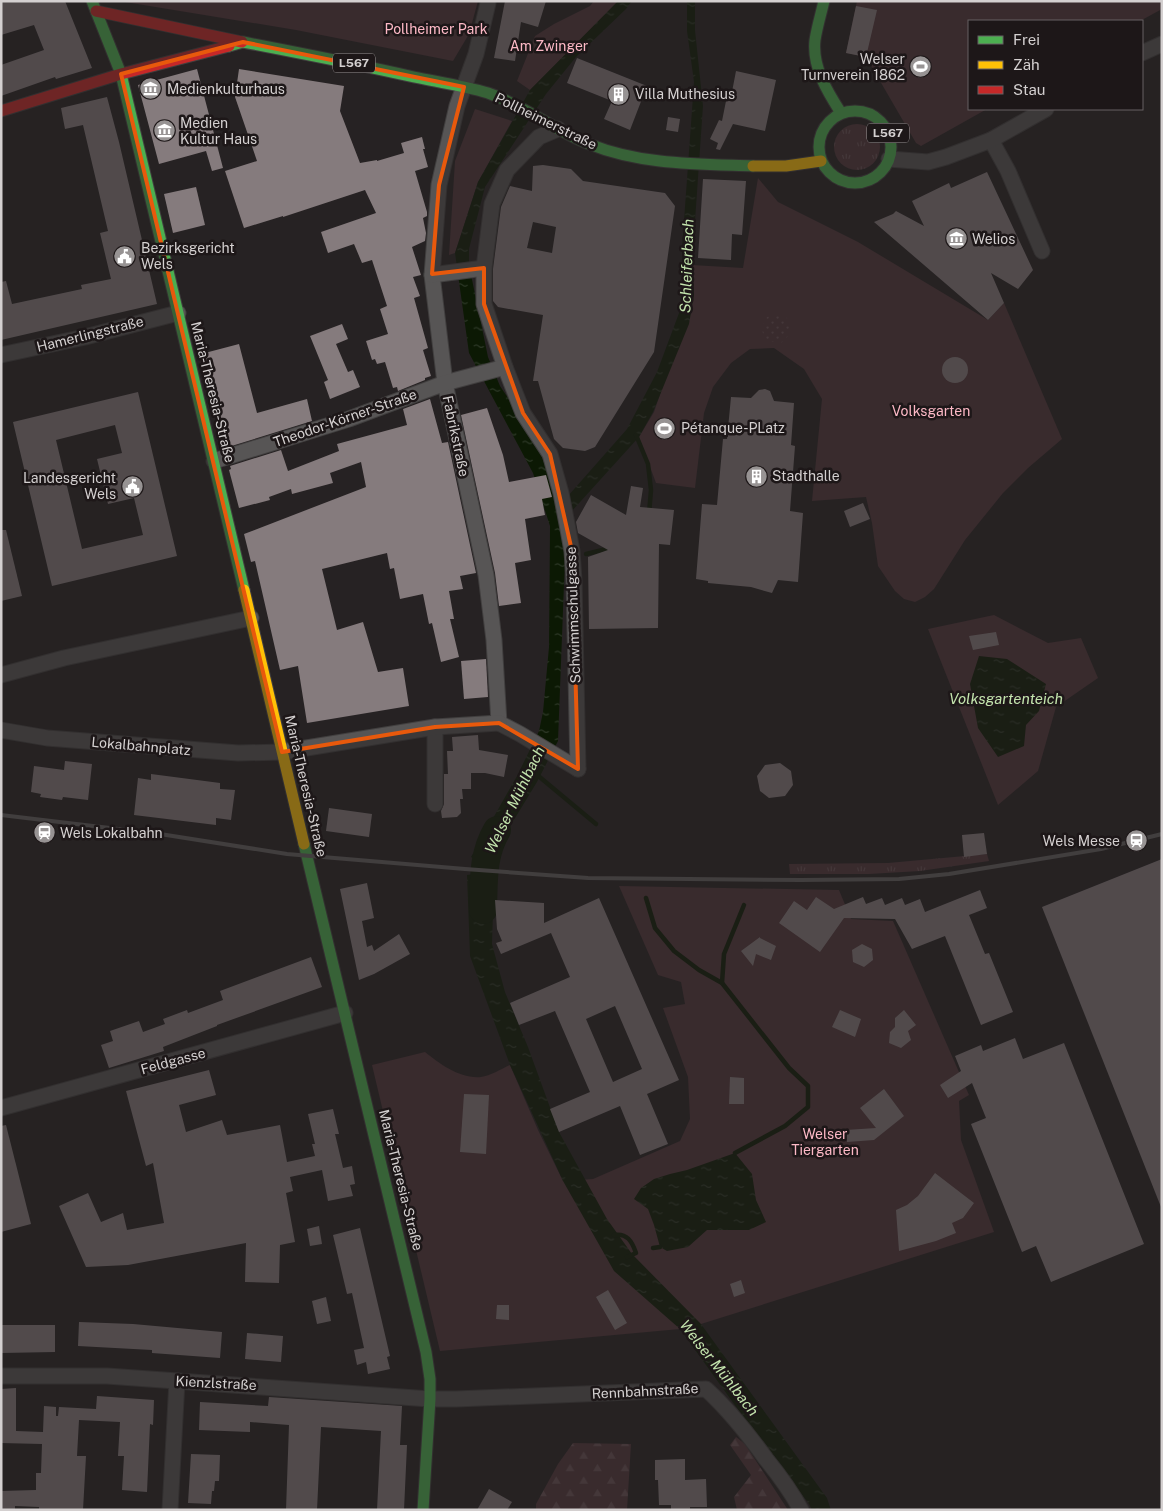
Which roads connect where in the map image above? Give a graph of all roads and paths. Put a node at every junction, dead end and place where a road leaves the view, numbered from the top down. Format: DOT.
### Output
graph roads {
  1 [pos="824,1"];
  2 [pos="488,3"];
  3 [pos="94,6"];
  4 [pos="243,42"];
  5 [pos="1162,44"];
  6 [pos="1143,53"];
  7 [pos="121,74"];
  8 [pos="464,86"];
  9 [pos="1044,110"];
  10 [pos="1,111"];
  11 [pos="841,113"];
  12 [pos="558,129"];
  13 [pos="991,140"];
  14 [pos="889,160"];
  15 [pos="821,161"];
  16 [pos="1042,251"];
  17 [pos="477,268"];
  18 [pos="437,274"];
  19 [pos="178,313"];
  20 [pos="1,355"];
  21 [pos="501,368"];
  22 [pos="445,383"];
  23 [pos="214,460"];
  24 [pos="250,618"];
  25 [pos="1,675"];
  26 [pos="499,723"];
  27 [pos="435,727"];
  28 [pos="1,730"];
  29 [pos="282,752"];
  30 [pos="435,804"];
  31 [pos="345,1013"];
  32 [pos="1,1108"];
  33 [pos="1,1376"];
  34 [pos="177,1381"];
  35 [pos="430,1398"];
  36 [pos="170,1510"];
  37 [pos="423,1510"];
  38 [pos="801,1510"];
  1 -- 11 [label="main road"];
  2 -- 8 [label="street, Fabrikstraße"];
  3 -- 4 [label="main road, Pollheimerstraße"];
  3 -- 7 [label="main road, Maria-Theresia-Straße"];
  4 -- 7 [label="main road, Pollheimerstraße / L567"];
  4 -- 8 [label="main road, Pollheimerstraße / L567"];
  5 -- 6 [label="street"];
  7 -- 10 [label="main road, L567"];
  7 -- 19 [label="main road, Maria-Theresia-Straße"];
  8 -- 12 [label="main road, Pollheimerstraße / L567"];
  8 -- 18 [label="street, Fabrikstraße"];
  9 -- 13 [label="street"];
  11 -- 14 [label="main road, L567"];
  11 -- 15 [label="main road"];
  12 -- 15 [label="main road, Pollheimerstraße / L567"];
  12 -- 17 [label="street, Schwimmschulgasse"];
  13 -- 14 [label="street"];
  13 -- 16 [label="street"];
  14 -- 15 [label="main road, L567"];
  17 -- 18 [label="street"];
  17 -- 21 [label="street, Schwimmschulgasse"];
  18 -- 22 [label="street, Fabrikstraße"];
  19 -- 20 [label="street, Hamerlingstraße"];
  19 -- 23 [label="main road, Maria-Theresia-Straße"];
  21 -- 22 [label="street, Theodor-Körner-Straße"];
  21 -- 26 [label="street, Schwimmschulgasse"];
  22 -- 23 [label="street, Theodor-Körner-Straße"];
  22 -- 26 [label="street, Fabrikstraße"];
  23 -- 24 [label="main road, Maria-Theresia-Straße"];
  24 -- 25 [label="street"];
  24 -- 29 [label="main road, Maria-Theresia-Straße"];
  26 -- 27 [label="street"];
  27 -- 29 [label="street"];
  27 -- 30 [label="street"];
  28 -- 29 [label="street, Lokalbahnplatz"];
  29 -- 31 [label="main road, Maria-Theresia-Straße"];
  31 -- 32 [label="street, Feldgasse"];
  31 -- 35 [label="main road, Maria-Theresia-Straße"];
  33 -- 34 [label="street, Kienzlstraße"];
  34 -- 35 [label="street, Kienzlstraße"];
  34 -- 36 [label="street"];
  35 -- 37 [label="main road, Maria-Theresia-Straße"];
  35 -- 38 [label="street, Rennbahnstraße"];
}
